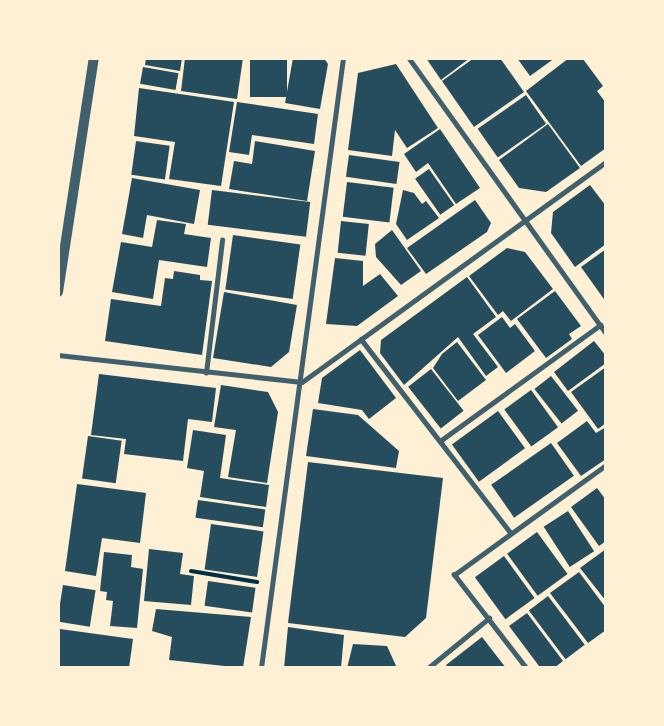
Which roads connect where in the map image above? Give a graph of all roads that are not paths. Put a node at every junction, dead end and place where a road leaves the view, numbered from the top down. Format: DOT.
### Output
graph roads {
  1 [pos="94,58"];
  2 [pos="343,58"];
  3 [pos="410,58"];
  4 [pos="606,162"];
  5 [pos="525,220"];
  6 [pos="222,240"];
  7 [pos="58,292"];
  8 [pos="600,325"];
  9 [pos="606,333"];
  10 [pos="361,339"];
  11 [pos="58,355"];
  12 [pos="206,373"];
  13 [pos="302,382"];
  14 [pos="440,441"];
  15 [pos="606,465"];
  16 [pos="512,533"];
  17 [pos="489,618"];
  18 [pos="261,668"];
  19 [pos="428,668"];
  20 [pos="526,668"];
  1 -- 7 [label="street"];
  2 -- 13 [label="lane"];
  3 -- 5 [label="lane"];
  4 -- 5 [label="lane"];
  5 -- 8 [label="lane"];
  5 -- 10 [label="lane"];
  6 -- 12 [label="lane"];
  8 -- 9 [label="lane"];
  8 -- 14 [label="lane"];
  10 -- 13 [label="lane"];
  10 -- 14 [label="lane"];
  11 -- 12 [label="lane"];
  12 -- 13 [label="lane"];
  13 -- 18 [label="lane"];
  14 -- 16 [label="lane"];
  15 -- 16 [label="lane"];
  16 -- 17 [label="lane"];
  17 -- 19 [label="lane"];
  17 -- 20 [label="lane"];
}
